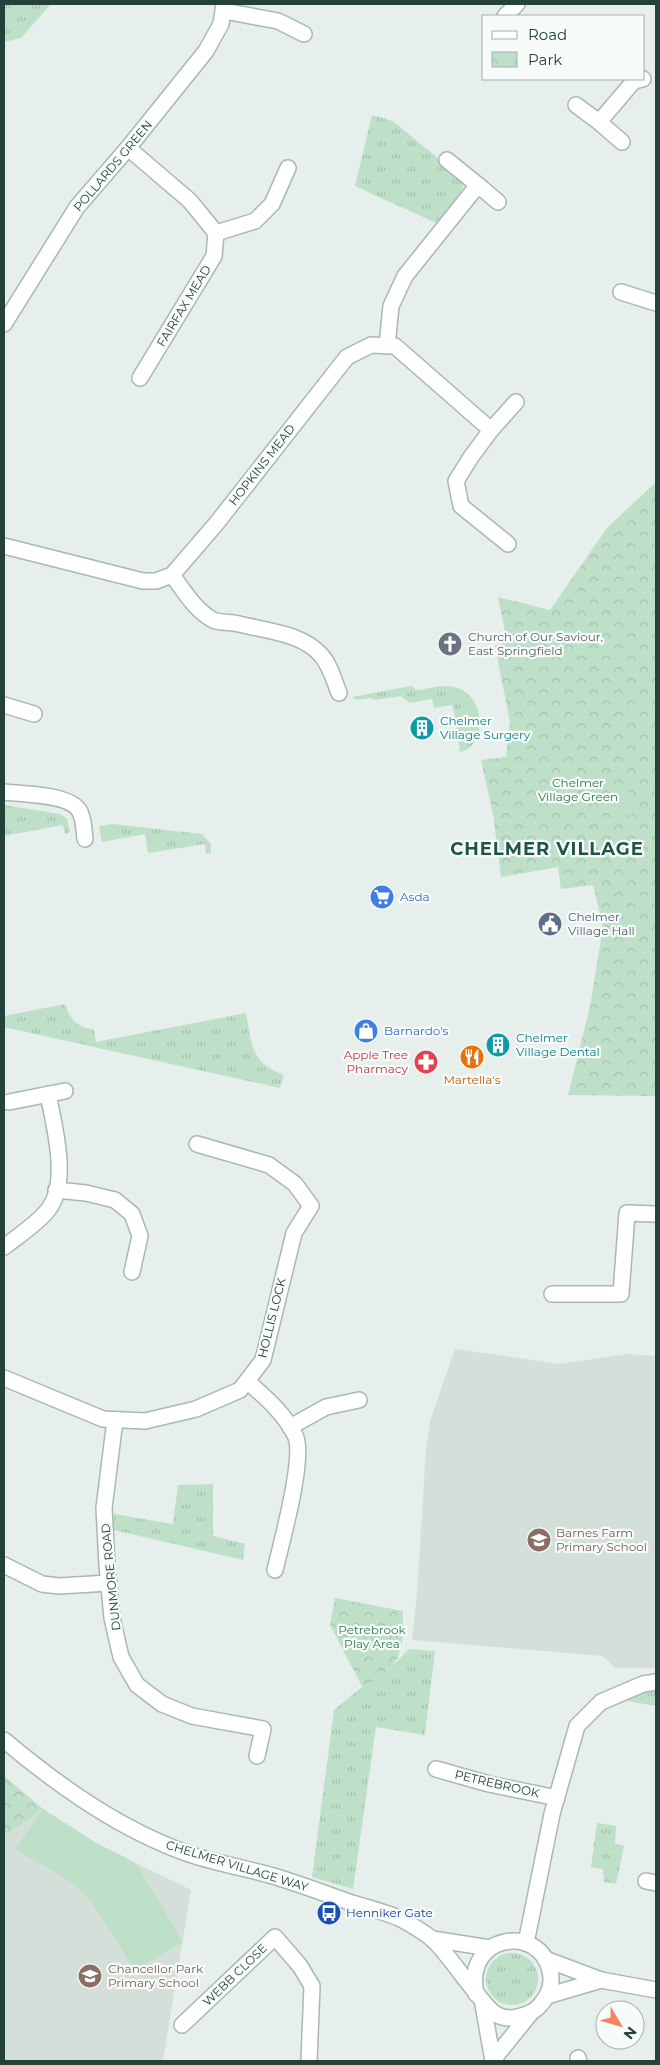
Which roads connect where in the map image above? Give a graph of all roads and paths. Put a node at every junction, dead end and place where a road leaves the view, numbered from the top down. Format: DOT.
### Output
graph roads {
  1 [pos="517,4"];
  2 [pos="224,7"];
  3 [pos="506,15"];
  4 [pos="304,34"];
  5 [pos="638,80"];
  6 [pos="576,104"];
  7 [pos="599,122"];
  8 [pos="622,142"];
  9 [pos="128,148"];
  10 [pos="447,160"];
  11 [pos="288,168"];
  12 [pos="478,185"];
  13 [pos="498,202"];
  14 [pos="216,233"];
  15 [pos="621,292"];
  16 [pos="656,302"];
  17 [pos="4,324"];
  18 [pos="387,346"];
  19 [pos="140,378"];
  20 [pos="516,402"];
  21 [pos="491,430"];
  22 [pos="508,544"];
  23 [pos="4,546"];
  24 [pos="172,574"];
  25 [pos="339,693"];
  26 [pos="4,705"];
  27 [pos="34,714"];
  28 [pos="4,792"];
  29 [pos="85,839"];
  30 [pos="64,1091"];
  31 [pos="48,1094"];
  32 [pos="9,1102"];
  33 [pos="197,1144"];
  34 [pos="56,1190"];
  35 [pos="656,1214"];
  36 [pos="4,1247"];
  37 [pos="132,1272"];
  38 [pos="552,1294"];
  39 [pos="4,1378"];
  40 [pos="248,1381"];
  41 [pos="359,1400"];
  42 [pos="115,1420"];
  43 [pos="290,1427"];
  44 [pos="4,1565"];
  45 [pos="275,1570"];
  46 [pos="109,1583"];
  47 [pos="656,1682"];
  48 [pos="4,1740"];
  49 [pos="258,1756"];
  50 [pos="436,1769"];
  51 [pos="557,1798"];
  52 [pos="432,1939"];
  53 [pos="526,1943"];
  54 [pos="490,1948"];
  55 [pos="545,1959"];
  56 [pos="601,1980"];
  57 [pos="656,1990"];
  58 [pos="547,1996"];
  59 [pos="480,1999"];
  60 [pos="530,2014"];
  61 [pos="182,2025"];
  62 [pos="309,2061"];
  63 [pos="492,2061"];
  1 -- 3 [label="street"];
  2 -- 4 [label="street, POLLARDS GREEN"];
  2 -- 9 [label="street, POLLARDS GREEN"];
  5 -- 7 [label="street"];
  6 -- 7 [label="street"];
  7 -- 8 [label="street"];
  9 -- 14 [label="street"];
  9 -- 17 [label="street, POLLARDS GREEN"];
  10 -- 12 [label="street"];
  11 -- 14 [label="street"];
  12 -- 13 [label="street"];
  12 -- 18 [label="street"];
  14 -- 19 [label="street, FAIRFAX MEAD"];
  15 -- 16 [label="street"];
  18 -- 21 [label="street"];
  18 -- 24 [label="street, HOPKINS MEAD"];
  20 -- 21 [label="street"];
  21 -- 22 [label="street"];
  23 -- 24 [label="street"];
  24 -- 25 [label="street"];
  26 -- 27 [label="street"];
  28 -- 29 [label="street"];
  30 -- 31 [label="street"];
  31 -- 32 [label="street"];
  31 -- 34 [label="street"];
  33 -- 40 [label="street, HOLLIS LOCK"];
  34 -- 36 [label="street"];
  34 -- 37 [label="street"];
  35 -- 38 [label="street"];
  39 -- 42 [label="street, HOLLIS LOCK"];
  40 -- 42 [label="street, HOLLIS LOCK"];
  40 -- 43 [label="street"];
  41 -- 43 [label="street"];
  42 -- 46 [label="street, DUNMORE ROAD"];
  43 -- 45 [label="street"];
  44 -- 46 [label="street"];
  46 -- 49 [label="street, DUNMORE ROAD"];
  47 -- 51 [label="street"];
  48 -- 52 [label="street, CHELMER VILLAGE WAY"];
  50 -- 51 [label="street, PETREBROOK"];
  51 -- 53 [label="street"];
  52 -- 54 [label="street, CHELMER VILLAGE WAY"];
  52 -- 59 [label="street, CHELMER VILLAGE WAY"];
  53 -- 54 [label="street, CHELMER VILLAGE WAY"];
  53 -- 55 [label="street"];
  54 -- 59 [label="street"];
  55 -- 56 [label="street"];
  55 -- 58 [label="street"];
  56 -- 57 [label="street"];
  56 -- 58 [label="street"];
  58 -- 60 [label="street"];
  59 -- 60 [label="street, CHELMER VILLAGE WAY"];
  59 -- 63 [label="street"];
  60 -- 63 [label="street"];
  61 -- 62 [label="street, WEBB CLOSE"];
}
